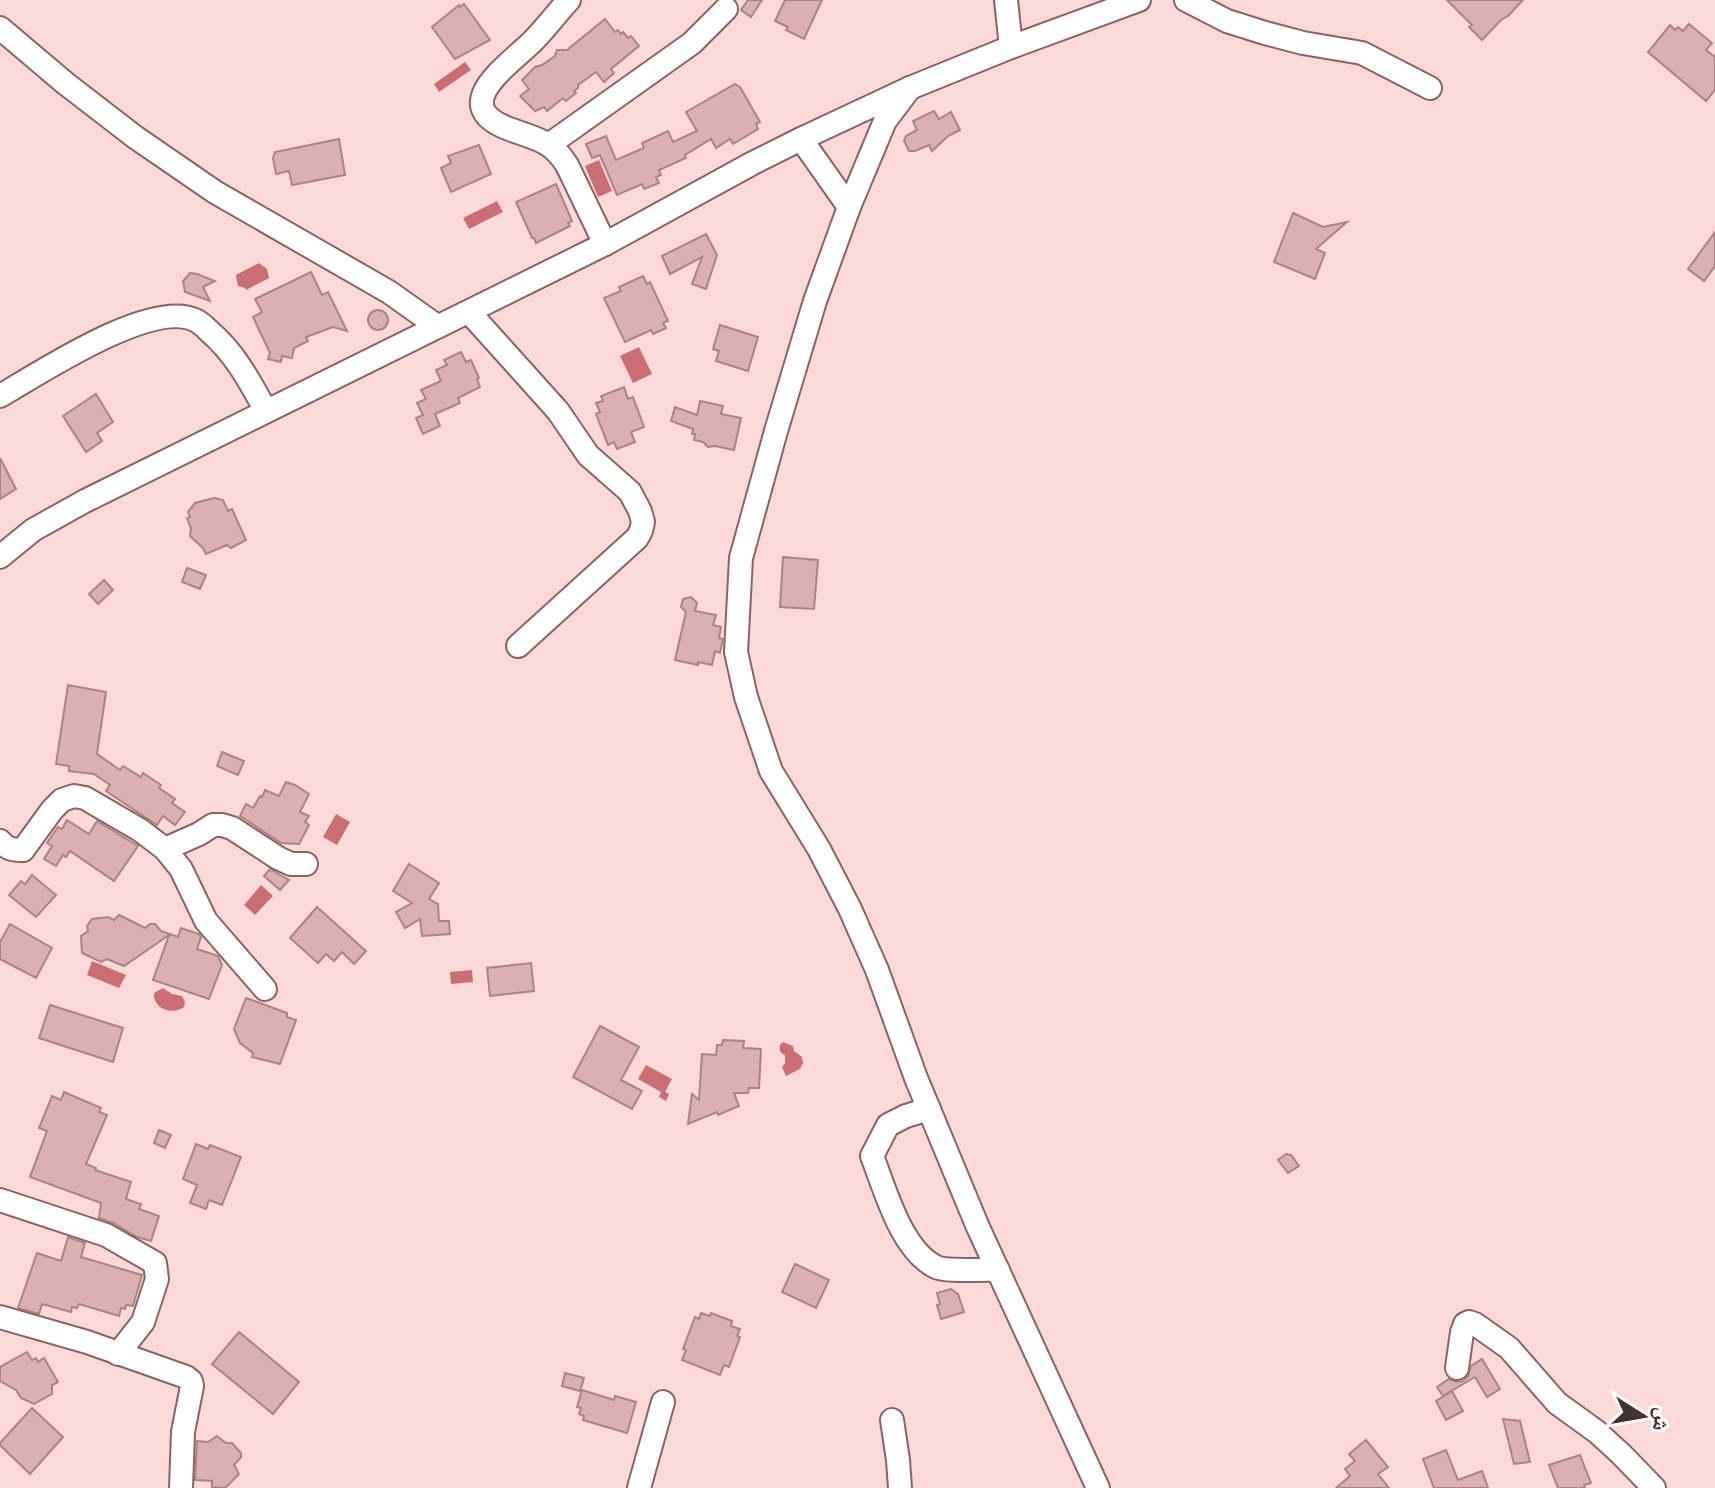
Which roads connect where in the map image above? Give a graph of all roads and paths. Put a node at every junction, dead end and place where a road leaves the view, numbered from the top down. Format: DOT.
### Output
graph roads {
  1 [pos="569,0"];
  2 [pos="1006,0"];
  3 [pos="1139,0"];
  4 [pos="1186,0"];
  5 [pos="726,9"];
  6 [pos="0,28"];
  7 [pos="1011,47"];
  8 [pos="910,88"];
  9 [pos="1430,88"];
  10 [pos="801,139"];
  11 [pos="550,144"];
  12 [pos="849,207"];
  13 [pos="605,244"];
  14 [pos="469,312"];
  15 [pos="437,326"];
  16 [pos="0,396"];
  17 [pos="266,411"];
  18 [pos="0,557"];
  19 [pos="518,646"];
  20 [pos="0,841"];
  21 [pos="165,849"];
  22 [pos="306,864"];
  23 [pos="265,989"];
  24 [pos="929,1109"];
  25 [pos="0,1200"];
  26 [pos="998,1270"];
  27 [pos="0,1317"];
  28 [pos="118,1354"];
  29 [pos="1457,1368"];
  30 [pos="663,1402"];
  31 [pos="892,1420"];
  32 [pos="1650,1487"];
  33 [pos="181,1488"];
  34 [pos="639,1488"];
  35 [pos="900,1488"];
  36 [pos="1098,1488"];
  1 -- 11 [label="street"];
  2 -- 7 [label="street"];
  3 -- 7 [label="street"];
  4 -- 9 [label="street"];
  5 -- 11 [label="street"];
  6 -- 15 [label="street"];
  7 -- 8 [label="street"];
  8 -- 10 [label="street"];
  8 -- 12 [label="street"];
  10 -- 12 [label="street"];
  10 -- 13 [label="street"];
  11 -- 13 [label="street"];
  12 -- 24 [label="street"];
  13 -- 14 [label="street"];
  14 -- 15 [label="street"];
  14 -- 19 [label="street"];
  15 -- 17 [label="street"];
  16 -- 17 [label="street"];
  17 -- 18 [label="street"];
  20 -- 21 [label="street"];
  21 -- 22 [label="street"];
  21 -- 23 [label="street"];
  24 -- 26 [label="street"];
  24 -- 26 [label="street"];
  25 -- 28 [label="street"];
  26 -- 36 [label="street"];
  27 -- 28 [label="street"];
  28 -- 33 [label="street"];
  29 -- 32 [label="street"];
  30 -- 34 [label="street"];
  31 -- 35 [label="street"];
}
